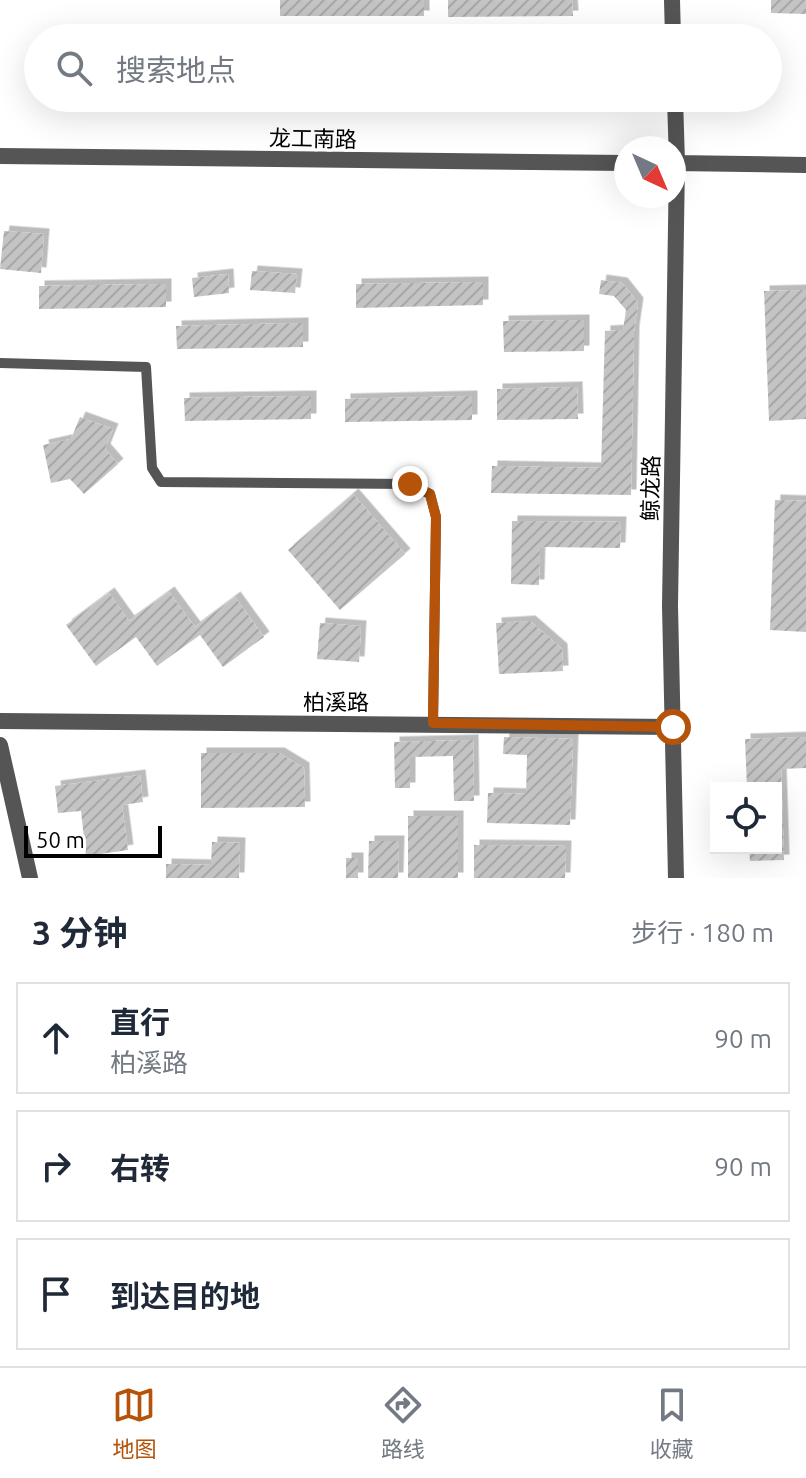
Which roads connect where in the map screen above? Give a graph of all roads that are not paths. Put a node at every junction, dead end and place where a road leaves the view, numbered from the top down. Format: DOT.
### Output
graph roads {
  1 [pos="672,0"];
  2 [pos="673,24"];
  3 [pos="675,112"];
  4 [pos="676,136"];
  5 [pos="0,156"];
  6 [pos="614,163"];
  7 [pos="686,163"];
  8 [pos="806,165"];
  9 [pos="675,208"];
  10 [pos="0,363"];
  11 [pos="0,721"];
  12 [pos="433,723"];
  13 [pos="673,727"];
  14 [pos="0,745"];
  15 [pos="30,878"];
  16 [pos="676,878"];
  1 -- 2 [label="street"];
  3 -- 4 [label="street, 鲸龙路"];
  5 -- 6 [label="street, 龙工南路"];
  7 -- 8 [label="street"];
  9 -- 13 [label="street, 鲸龙路"];
  10 -- 12 [label="lane"];
  11 -- 12 [label="street, 柏溪路"];
  12 -- 13 [label="street, 柏溪路"];
  13 -- 16 [label="street, 鲸龙路"];
  14 -- 15 [label="street"];
}
